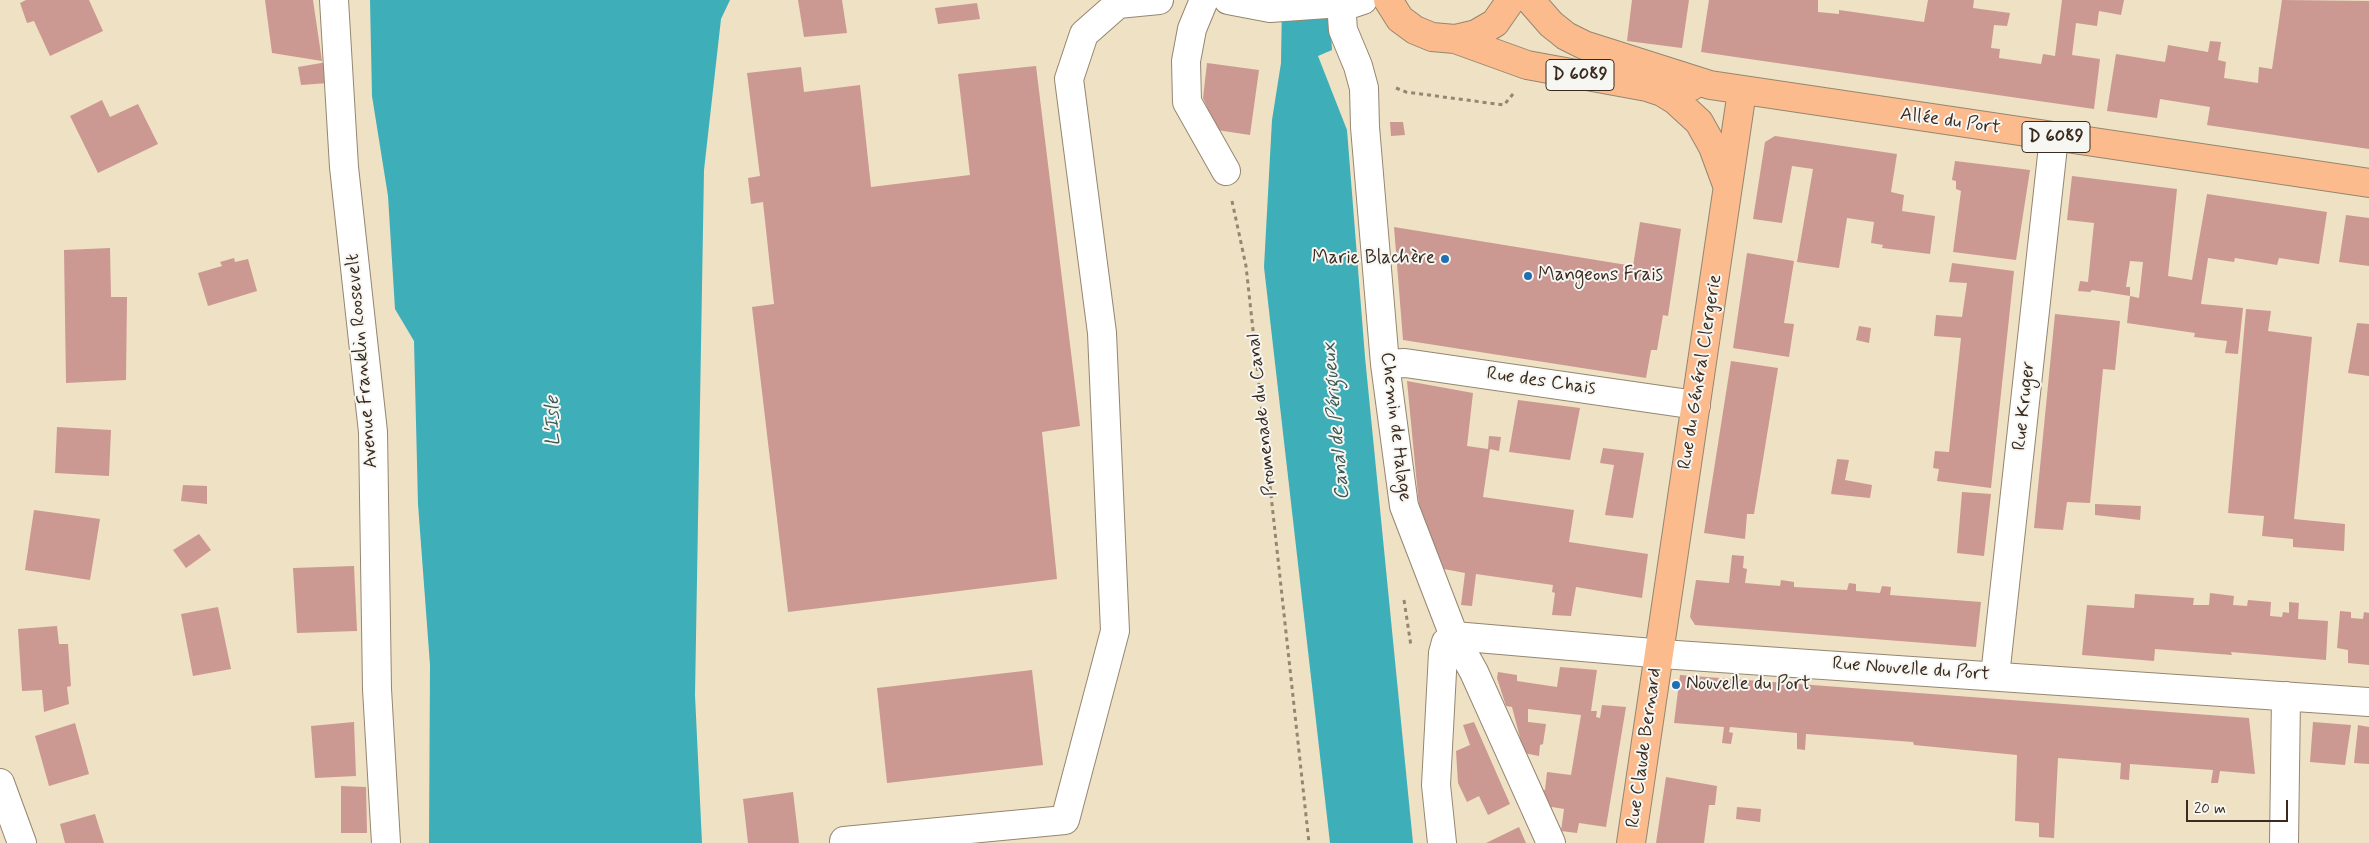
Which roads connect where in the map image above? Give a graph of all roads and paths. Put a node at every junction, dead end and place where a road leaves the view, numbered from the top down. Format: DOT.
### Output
graph roads {
  1 [pos="334,0"];
  2 [pos="1159,0"];
  3 [pos="1204,0"];
  4 [pos="1228,0"];
  5 [pos="1388,0"];
  6 [pos="1512,0"];
  7 [pos="1530,0"];
  8 [pos="1346,2"];
  9 [pos="1455,40"];
  10 [pos="1710,85"];
  11 [pos="1647,87"];
  12 [pos="1742,91"];
  13 [pos="2054,137"];
  14 [pos="1226,171"];
  15 [pos="2369,183"];
  16 [pos="1728,190"];
  17 [pos="1386,364"];
  18 [pos="1696,405"];
  19 [pos="1454,636"];
  20 [pos="1659,654"];
  21 [pos="1995,676"];
  22 [pos="2286,696"];
  23 [pos="2369,702"];
  24 [pos="0,783"];
  25 [pos="844,841"];
  26 [pos="22,843"];
  27 [pos="386,843"];
  28 [pos="1309,843"];
  29 [pos="1442,843"];
  30 [pos="1551,843"];
  31 [pos="1631,843"];
  32 [pos="2284,843"];
  1 -- 27 [label="street, Avenue Franklin Roosevelt"];
  2 -- 25 [label="street"];
  3 -- 14 [label="street"];
  4 -- 8 [label="street"];
  5 -- 9 [label="main road, Allée du Port"];
  6 -- 9 [label="main road"];
  7 -- 10 [label="main road, Allée du Port / D 6089"];
  8 -- 17 [label="street, Chemin de Halage"];
  9 -- 11 [label="main road, Allée du Port / D 6089"];
  10 -- 11 [label="main road, Allée du Port / D 6089"];
  10 -- 12 [label="main road, Allée du Port / D 6089"];
  11 -- 16 [label="main road"];
  12 -- 13 [label="main road, Allée du Port / D 6089"];
  12 -- 16 [label="main road, Rue du Général Clergerie"];
  13 -- 15 [label="main road, Allée du Port / D 6089"];
  13 -- 21 [label="street, Rue Kruger"];
  14 -- 28 [label="path, Promenade du Canal"];
  16 -- 18 [label="main road, Rue du Général Clergerie"];
  17 -- 18 [label="street, Rue des Chais"];
  17 -- 19 [label="street, Chemin de Halage"];
  18 -- 20 [label="main road, Rue du Général Clergerie"];
  19 -- 20 [label="street, Rue Nouvelle du Port"];
  19 -- 29 [label="street"];
  19 -- 30 [label="street, Chemin de Halage"];
  20 -- 21 [label="street, Rue Nouvelle du Port"];
  20 -- 31 [label="main road, Rue Claude Bernard"];
  21 -- 22 [label="street, Rue Nouvelle du Port"];
  22 -- 23 [label="street, Rue Nouvelle du Port"];
  22 -- 32 [label="street"];
  24 -- 26 [label="street"];
}
